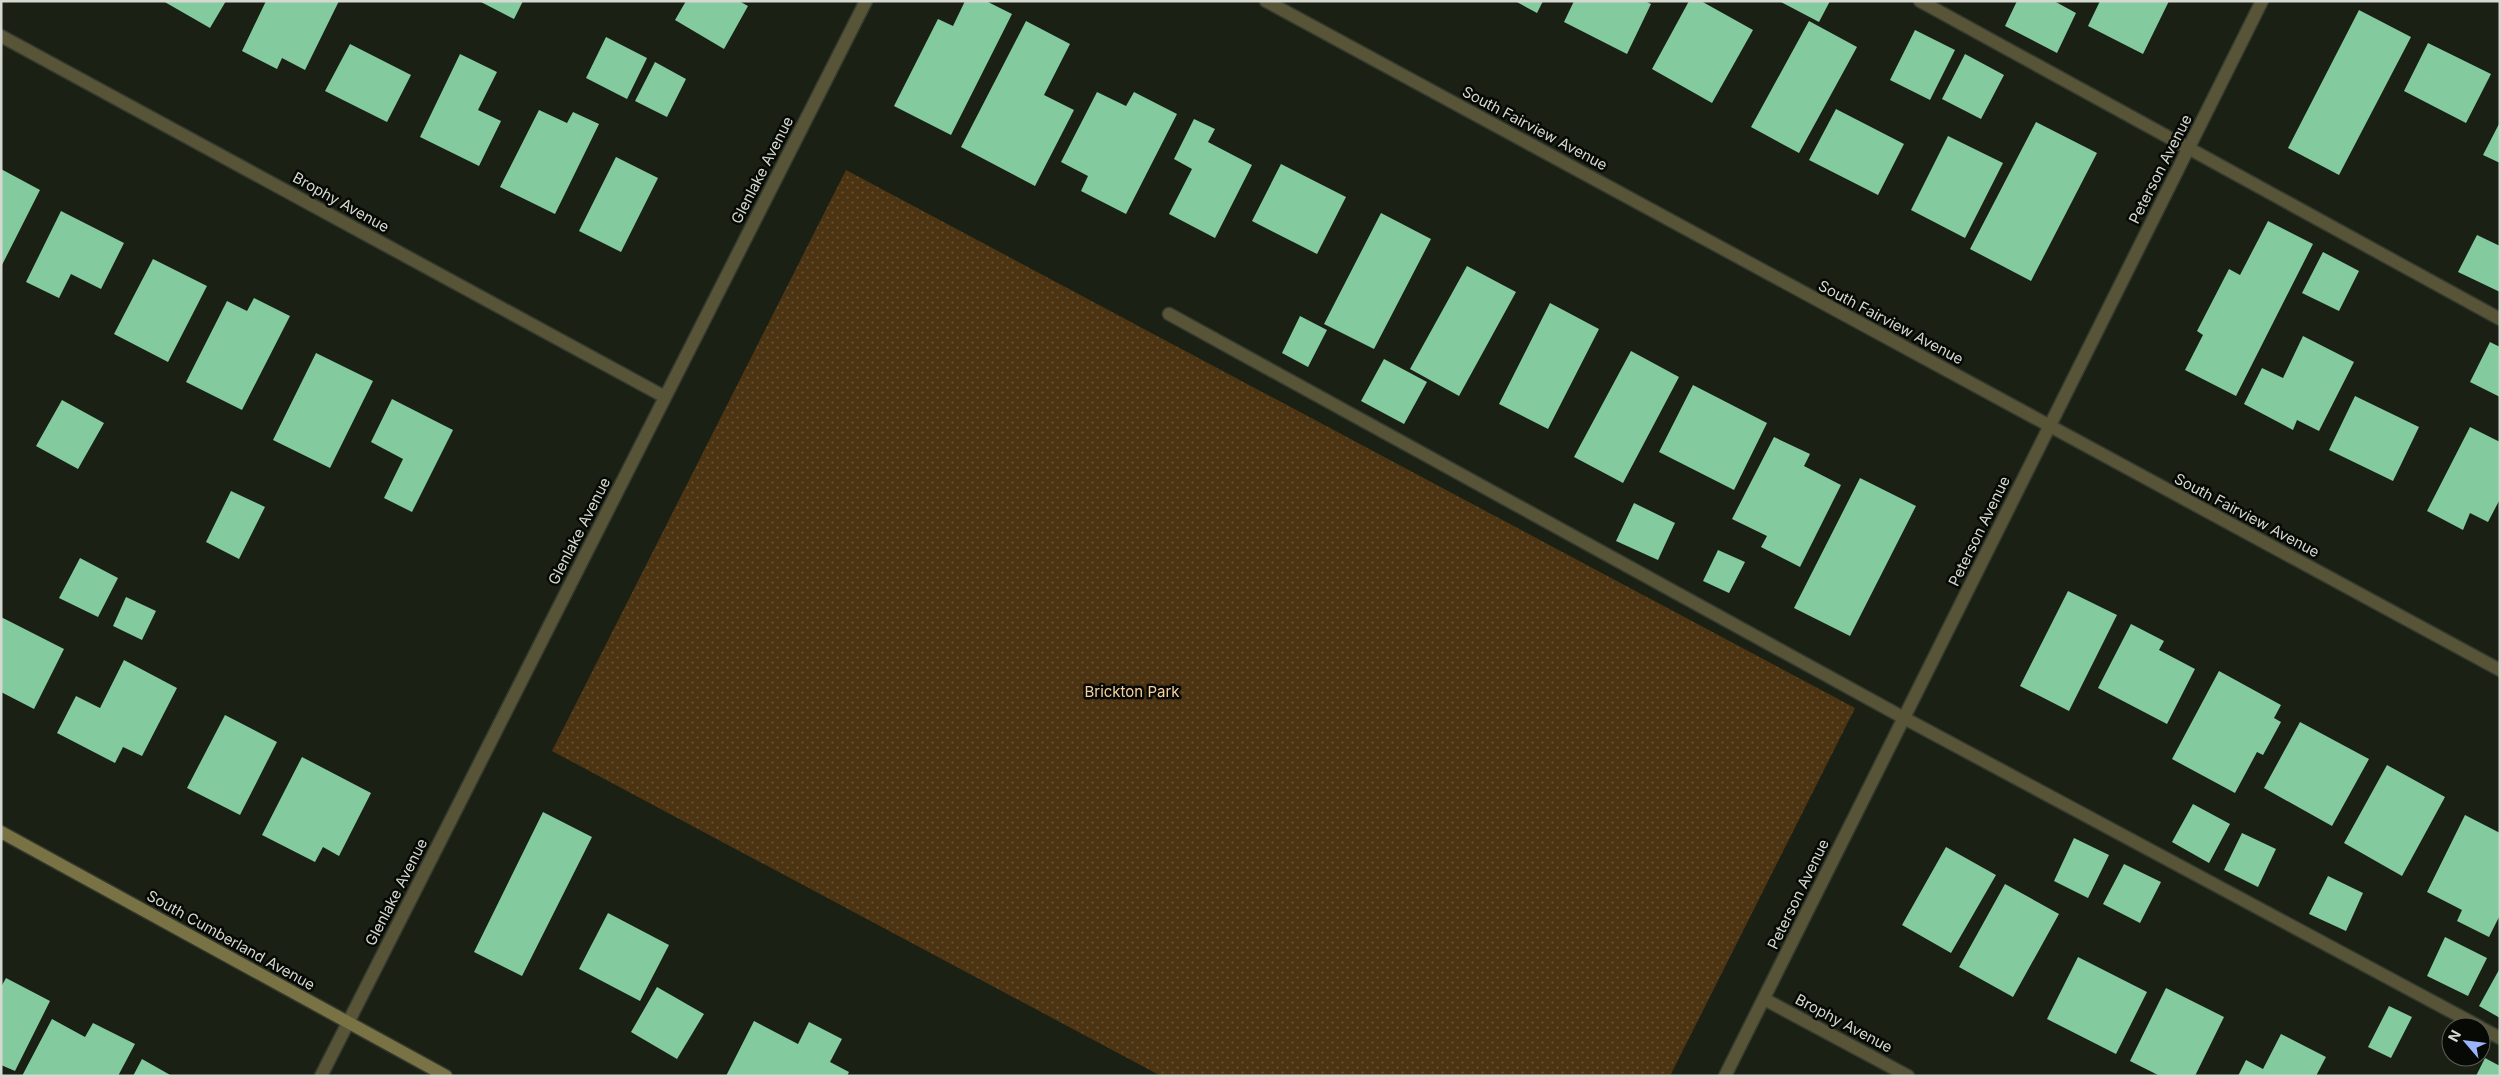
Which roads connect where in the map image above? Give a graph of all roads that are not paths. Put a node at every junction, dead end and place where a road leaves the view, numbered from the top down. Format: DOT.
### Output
graph roads {
  1 [pos="866,1"];
  2 [pos="1266,1"];
  3 [pos="1920,1"];
  4 [pos="2262,1"];
  5 [pos="1,36"];
  6 [pos="2189,147"];
  7 [pos="1169,314"];
  8 [pos="2500,319"];
  9 [pos="665,397"];
  10 [pos="2049,426"];
  11 [pos="2500,670"];
  12 [pos="1904,718"];
  13 [pos="1,832"];
  14 [pos="1764,999"];
  15 [pos="2461,1017"];
  16 [pos="348,1022"];
  17 [pos="321,1076"];
  18 [pos="446,1076"];
  19 [pos="1725,1076"];
  20 [pos="1908,1076"];
  1 -- 9 [label="street, Glenlake Avenue"];
  2 -- 10 [label="street, South Fairview Avenue"];
  3 -- 6 [label="street"];
  4 -- 6 [label="street, Peterson Avenue"];
  5 -- 9 [label="street, Brophy Avenue"];
  6 -- 8 [label="street"];
  6 -- 10 [label="street, Peterson Avenue"];
  7 -- 12 [label="street"];
  9 -- 16 [label="street, Glenlake Avenue"];
  10 -- 11 [label="street, South Fairview Avenue"];
  10 -- 12 [label="street, Peterson Avenue"];
  12 -- 14 [label="street, Peterson Avenue"];
  12 -- 15 [label="street"];
  13 -- 16 [label="street, South Cumberland Avenue"];
  14 -- 19 [label="street, Peterson Avenue"];
  14 -- 20 [label="street, Brophy Avenue"];
  16 -- 17 [label="street, Glenlake Avenue"];
  16 -- 18 [label="street, South Cumberland Avenue"];
}
